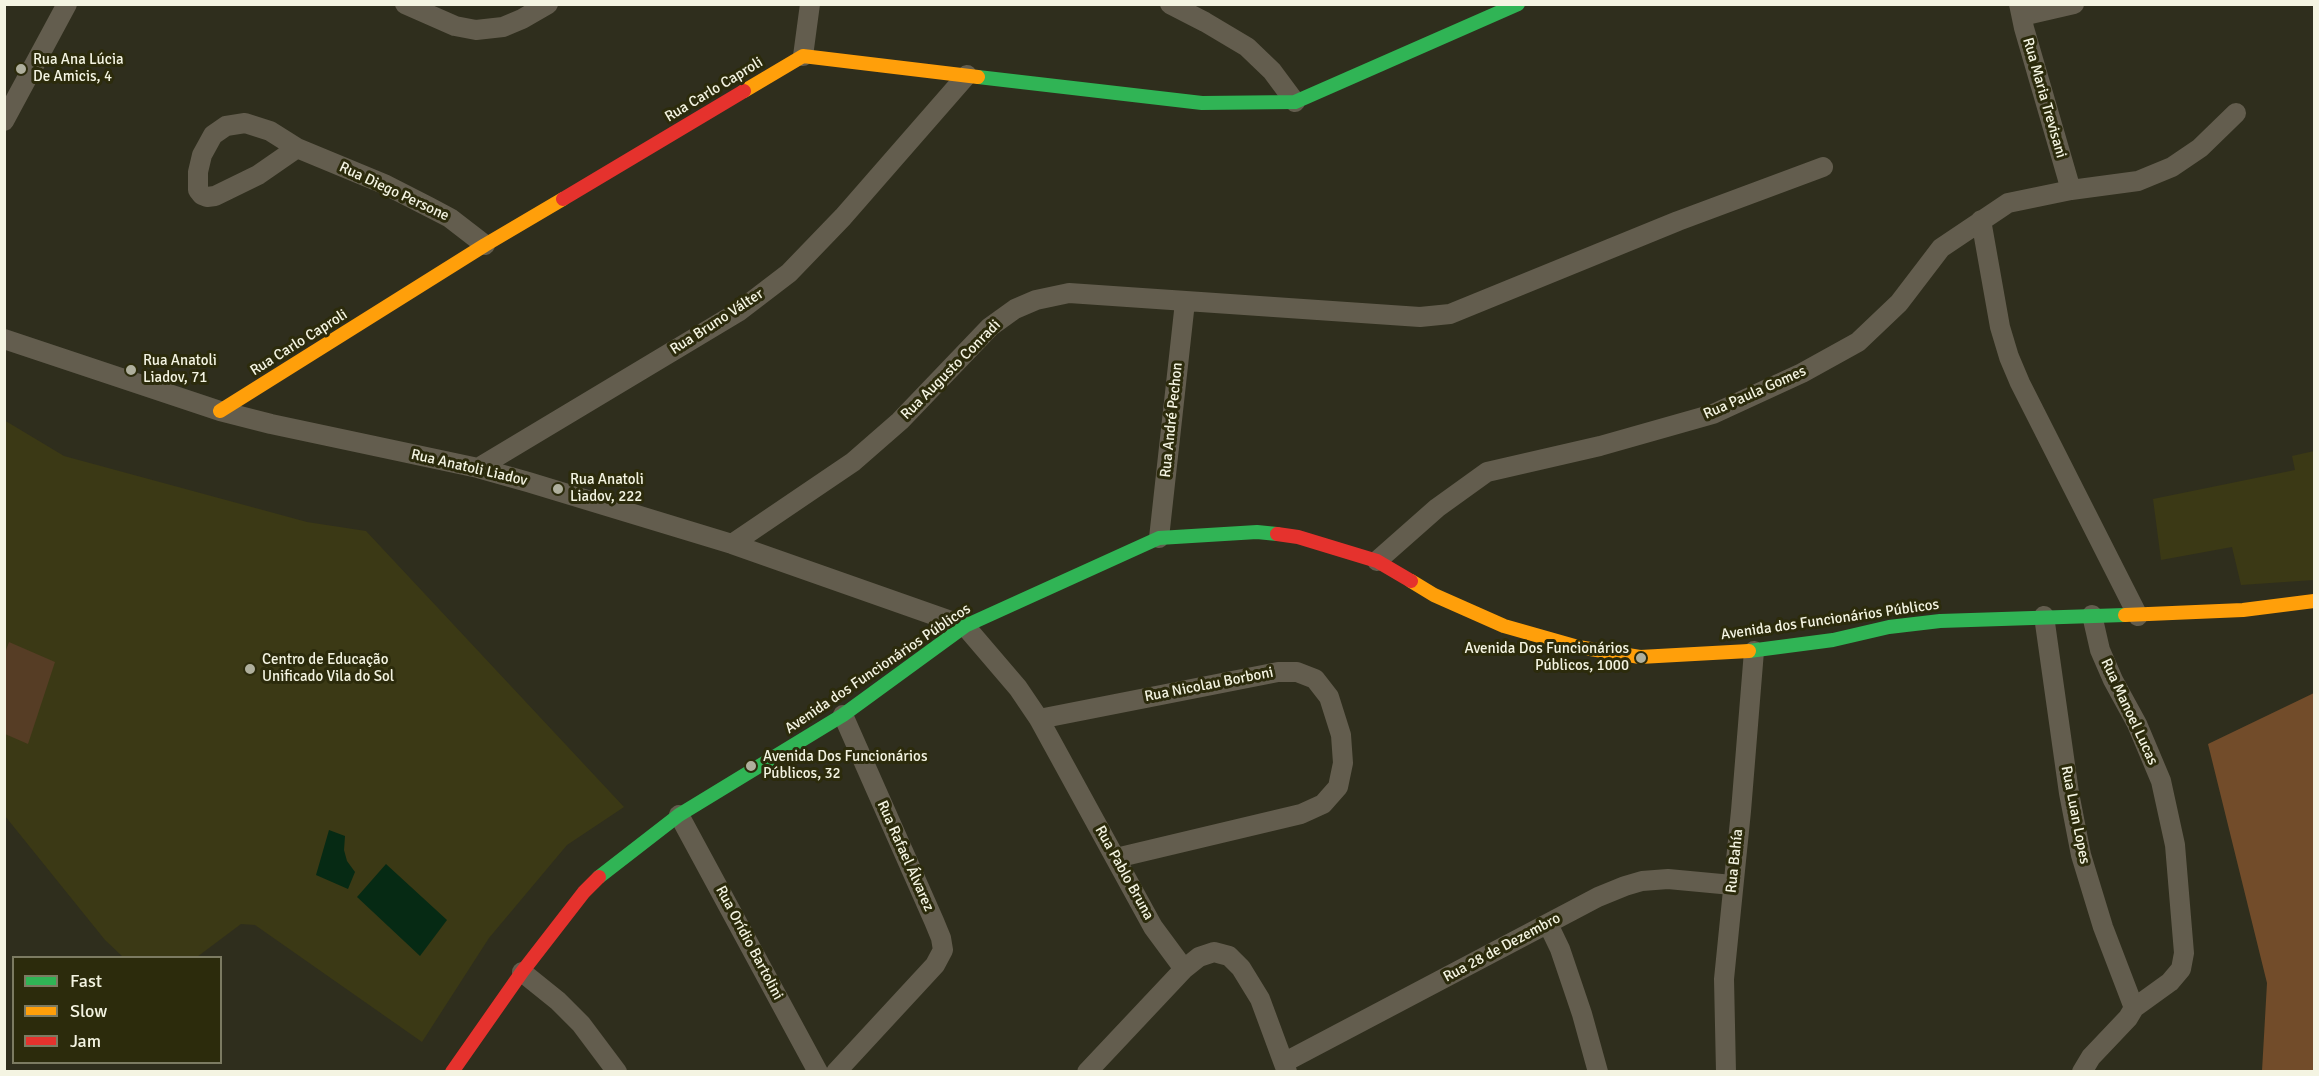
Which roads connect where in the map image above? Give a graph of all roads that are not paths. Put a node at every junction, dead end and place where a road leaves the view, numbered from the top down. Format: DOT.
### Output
graph roads {
  1 [pos="67,4"];
  2 [pos="405,4"];
  3 [pos="548,4"];
  4 [pos="810,4"];
  5 [pos="1170,4"];
  6 [pos="1518,4"];
  7 [pos="2074,4"];
  8 [pos="2020,10"];
  9 [pos="803,56"];
  10 [pos="967,75"];
  11 [pos="1295,102"];
  12 [pos="2236,113"];
  13 [pos="4,121"];
  14 [pos="297,148"];
  15 [pos="1823,167"];
  16 [pos="2070,190"];
  17 [pos="1981,220"];
  18 [pos="485,245"];
  19 [pos="1185,302"];
  20 [pos="6,339"];
  21 [pos="220,411"];
  22 [pos="477,468"];
  23 [pos="1159,538"];
  24 [pos="732,544"];
  25 [pos="1377,561"];
  26 [pos="2314,602"];
  27 [pos="2092,615"];
  28 [pos="2044,616"];
  29 [pos="2138,616"];
  30 [pos="965,626"];
  31 [pos="1754,651"];
  32 [pos="843,715"];
  33 [pos="1039,718"];
  34 [pos="679,816"];
  35 [pos="1116,858"];
  36 [pos="1732,885"];
  37 [pos="1548,924"];
  38 [pos="1184,969"];
  39 [pos="522,972"];
  40 [pos="2134,1008"];
  41 [pos="1286,1067"];
  42 [pos="452,1071"];
  43 [pos="617,1071"];
  44 [pos="818,1071"];
  45 [pos="836,1071"];
  46 [pos="1087,1071"];
  47 [pos="1598,1071"];
  48 [pos="1726,1071"];
  49 [pos="2082,1071"];
  1 -- 13 [label="street"];
  2 -- 3 [label="street"];
  4 -- 9 [label="street"];
  5 -- 11 [label="street"];
  6 -- 11 [label="street"];
  7 -- 8 [label="street"];
  8 -- 16 [label="street, Rua Maria Trevisani"];
  9 -- 10 [label="street"];
  9 -- 18 [label="street, Rua Carlo Caproli"];
  10 -- 11 [label="street"];
  10 -- 22 [label="street, Rua Bruno Válter"];
  12 -- 16 [label="street, Rua Paula Gomes"];
  14 -- 14 [label="street, Rua Diego Persone"];
  14 -- 18 [label="street, Rua Diego Persone"];
  15 -- 19 [label="street, Rua Augusto Conradi"];
  16 -- 17 [label="street, Rua Paula Gomes"];
  17 -- 25 [label="street, Rua Paula Gomes"];
  17 -- 29 [label="street"];
  18 -- 21 [label="street, Rua Carlo Caproli"];
  19 -- 23 [label="street, Rua André Pechon"];
  19 -- 24 [label="street, Rua Augusto Conradi"];
  20 -- 21 [label="street, Rua Anatoli Liadov"];
  21 -- 22 [label="street, Rua Anatoli Liadov"];
  22 -- 24 [label="street, Rua Anatoli Liadov"];
  23 -- 25 [label="street, Avenida dos Funcionários Públicos"];
  23 -- 30 [label="street, Avenida dos Funcionários Públicos"];
  24 -- 30 [label="street, Rua Anatoli Liadov"];
  25 -- 31 [label="street, Avenida dos Funcionários Públicos"];
  26 -- 29 [label="street, Avenida dos Funcionários Públicos"];
  27 -- 28 [label="street, Avenida dos Funcionários Públicos"];
  27 -- 29 [label="street, Avenida dos Funcionários Públicos"];
  27 -- 40 [label="street, Rua Manoel Lucas"];
  28 -- 31 [label="street, Avenida dos Funcionários Públicos"];
  28 -- 40 [label="street, Rua Luan Lopes"];
  30 -- 32 [label="street, Avenida dos Funcionários Públicos"];
  30 -- 33 [label="street, Rua Pablo Bruna"];
  31 -- 36 [label="street, Rua Bahía"];
  32 -- 34 [label="street, Avenida dos Funcionários Públicos"];
  32 -- 45 [label="street, Rua Rafael Álvarez"];
  33 -- 35 [label="street, Rua Pablo Bruna"];
  33 -- 35 [label="street, Rua Nicolau Borboni"];
  34 -- 39 [label="street, Avenida dos Funcionários Públicos"];
  34 -- 44 [label="street, Rua Orídio Bartolini"];
  35 -- 38 [label="street, Rua Pablo Bruna"];
  36 -- 37 [label="street, Rua 28 de Dezembro"];
  36 -- 48 [label="street, Rua Bahía"];
  37 -- 41 [label="street, Rua 28 de Dezembro"];
  37 -- 47 [label="street"];
  38 -- 41 [label="street"];
  38 -- 46 [label="street"];
  39 -- 42 [label="street, Avenida dos Funcionários Públicos"];
  39 -- 43 [label="street"];
  40 -- 49 [label="street"];
}
